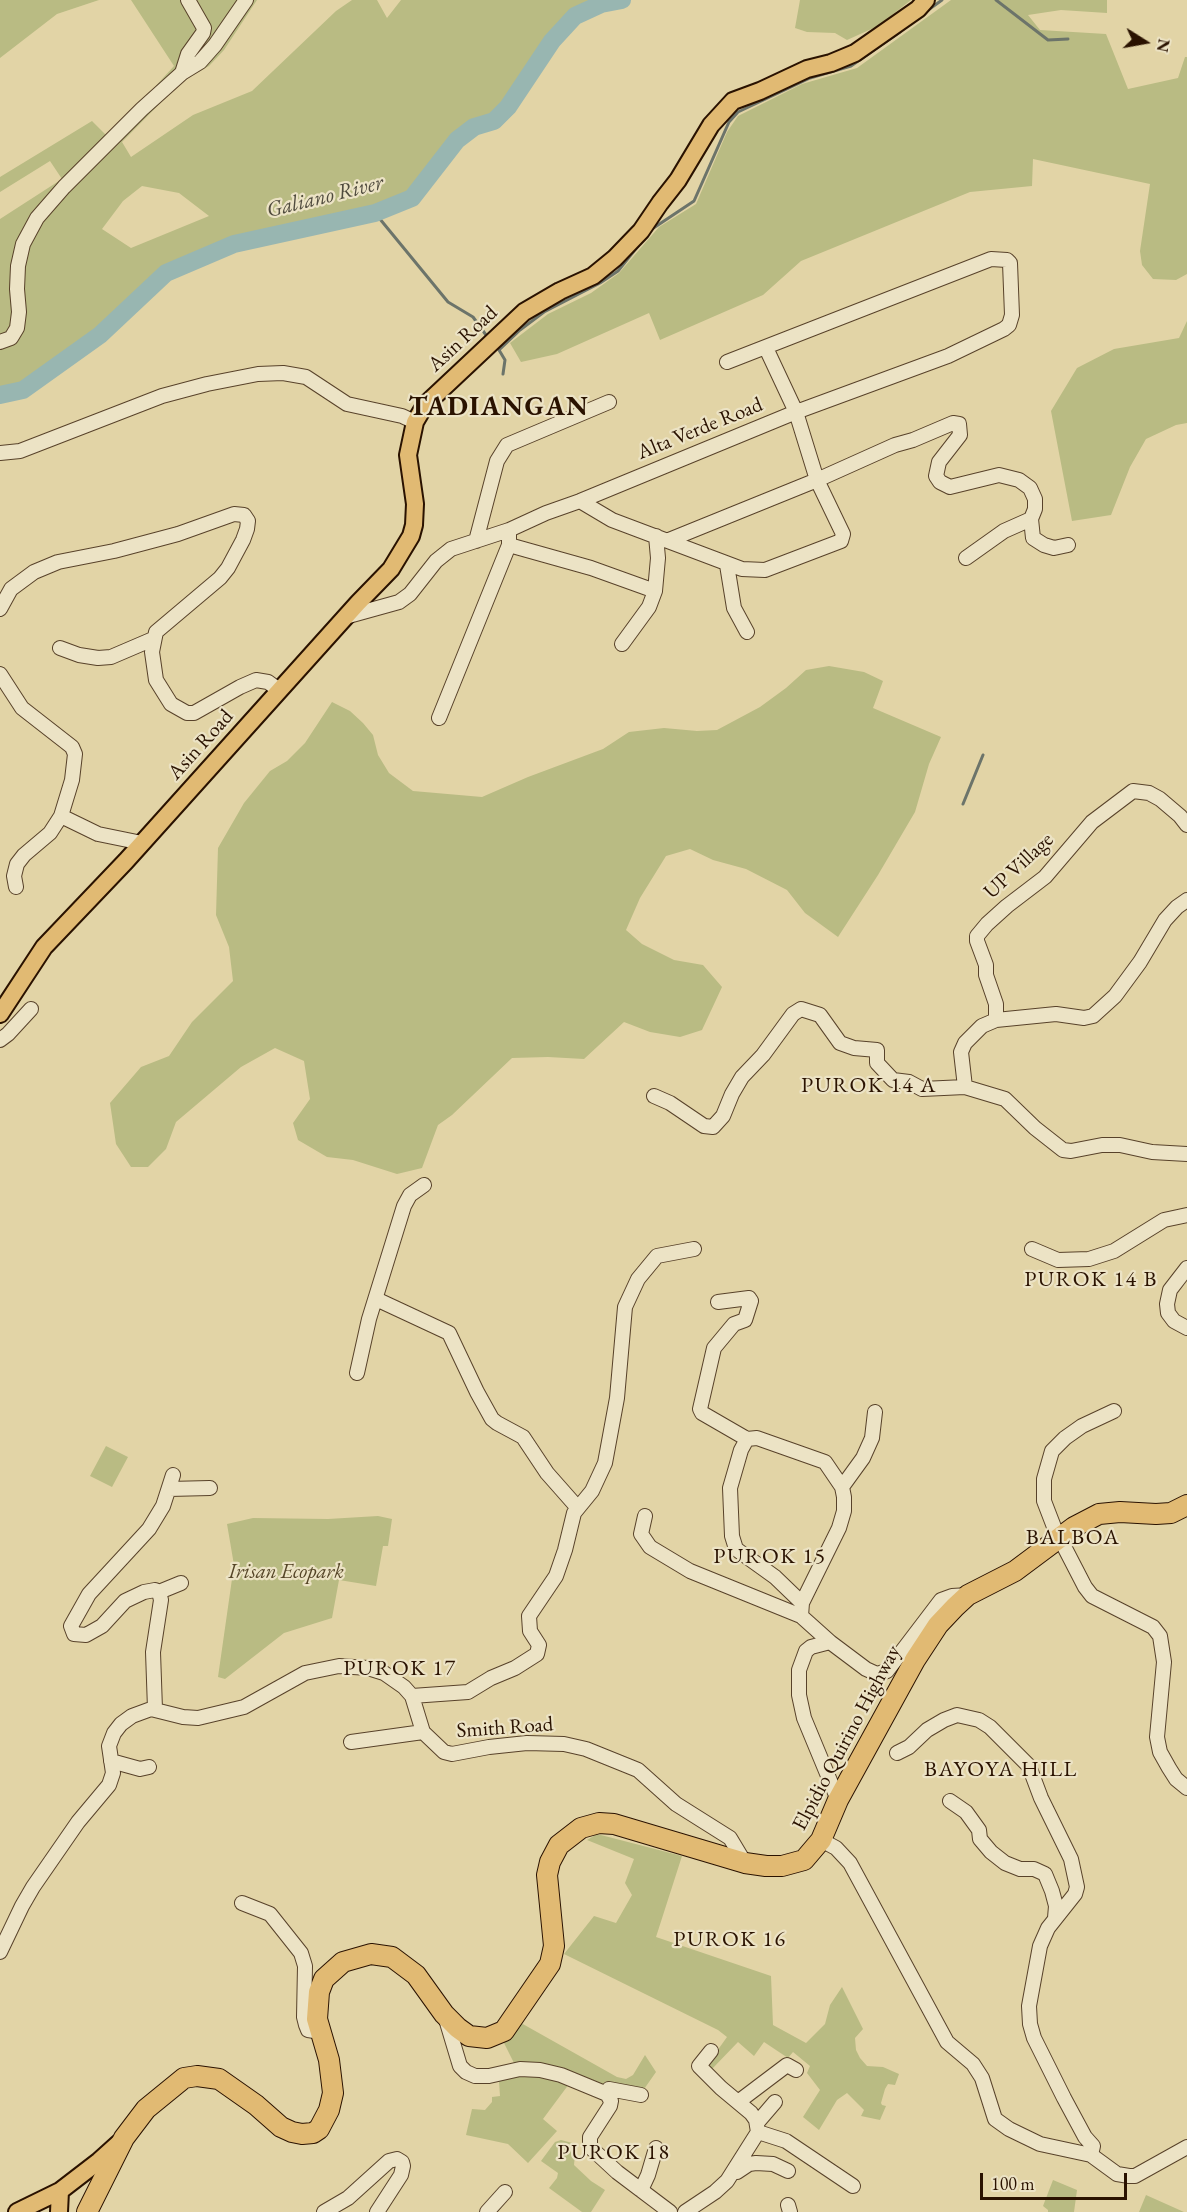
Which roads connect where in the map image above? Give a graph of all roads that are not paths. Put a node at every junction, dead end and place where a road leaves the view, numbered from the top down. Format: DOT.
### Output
graph roads {
  1 [pos="188,0"];
  2 [pos="246,0"];
  3 [pos="927,0"];
  4 [pos="182,73"];
  5 [pos="0,342"];
  6 [pos="766,348"];
  7 [pos="727,362"];
  8 [pos="609,402"];
  9 [pos="796,412"];
  10 [pos="415,422"];
  11 [pos="0,453"];
  12 [pos="817,480"];
  13 [pos="580,501"];
  14 [pos="1031,519"];
  15 [pos="510,530"];
  16 [pos="662,538"];
  17 [pos="476,541"];
  18 [pos="509,545"];
  19 [pos="1068,545"];
  20 [pos="966,558"];
  21 [pos="727,565"];
  22 [pos="655,591"];
  23 [pos="0,609"];
  24 [pos="345,617"];
  25 [pos="747,632"];
  26 [pos="153,639"];
  27 [pos="622,644"];
  28 [pos="60,648"];
  29 [pos="0,674"];
  30 [pos="279,690"];
  31 [pos="439,718"];
  32 [pos="61,816"];
  33 [pos="1187,825"];
  34 [pos="142,843"];
  35 [pos="16,887"];
  36 [pos="1187,900"];
  37 [pos="31,1009"];
  38 [pos="0,1014"];
  39 [pos="996,1020"];
  40 [pos="0,1040"];
  41 [pos="966,1087"];
  42 [pos="654,1096"];
  43 [pos="1187,1154"];
  44 [pos="423,1185"];
  45 [pos="1187,1215"];
  46 [pos="694,1249"];
  47 [pos="1032,1249"];
  48 [pos="1187,1268"];
  49 [pos="376,1299"];
  50 [pos="718,1302"];
  51 [pos="1187,1328"];
  52 [pos="357,1373"];
  53 [pos="1114,1411"];
  54 [pos="875,1412"];
  55 [pos="747,1440"];
  56 [pos="173,1475"];
  57 [pos="842,1487"];
  58 [pos="210,1488"];
  59 [pos="169,1489"];
  60 [pos="1187,1505"];
  61 [pos="578,1508"];
  62 [pos="645,1516"];
  63 [pos="1061,1536"];
  64 [pos="181,1583"];
  65 [pos="159,1592"];
  66 [pos="968,1595"];
  67 [pos="802,1610"];
  68 [pos="830,1642"];
  69 [pos="412,1696"];
  70 [pos="155,1709"];
  71 [pos="423,1731"];
  72 [pos="351,1742"];
  73 [pos="897,1753"];
  74 [pos="111,1761"];
  75 [pos="149,1767"];
  76 [pos="1187,1788"];
  77 [pos="838,1800"];
  78 [pos="950,1801"];
  79 [pos="821,1840"];
  80 [pos="745,1863"];
  81 [pos="242,1903"];
  82 [pos="1055,1918"];
  83 [pos="0,1952"];
  84 [pos="444,2014"];
  85 [pos="321,2032"];
  86 [pos="711,2051"];
  87 [pos="796,2070"];
  88 [pos="607,2094"];
  89 [pos="642,2095"];
  90 [pos="738,2102"];
  91 [pos="775,2102"];
  92 [pos="758,2128"];
  93 [pos="124,2139"];
  94 [pos="1187,2147"];
  95 [pos="656,2148"];
  96 [pos="1091,2155"];
  97 [pos="788,2171"];
  98 [pos="730,2176"];
  99 [pos="854,2186"];
  100 [pos="641,2190"];
  101 [pos="60,2191"];
  102 [pos="505,2192"];
  103 [pos="17,2212"];
  104 [pos="59,2212"];
  105 [pos="87,2212"];
  106 [pos="324,2212"];
  107 [pos="377,2212"];
  108 [pos="487,2212"];
  109 [pos="670,2212"];
  110 [pos="685,2212"];
  1 -- 4 [label="street"];
  2 -- 4 [label="street"];
  3 -- 10 [label="main road, Asin Road"];
  4 -- 5 [label="street"];
  6 -- 7 [label="street"];
  6 -- 9 [label="street"];
  6 -- 9 [label="street, Alta Verde Road"];
  8 -- 17 [label="street"];
  9 -- 12 [label="street"];
  9 -- 13 [label="street, Alta Verde Road"];
  10 -- 11 [label="street"];
  10 -- 24 [label="main road, Asin Road"];
  12 -- 14 [label="street"];
  12 -- 16 [label="street"];
  12 -- 21 [label="street"];
  13 -- 15 [label="street, Alta Verde Road"];
  13 -- 16 [label="street"];
  14 -- 19 [label="street"];
  14 -- 20 [label="street"];
  15 -- 17 [label="street, Alta Verde Road"];
  15 -- 18 [label="street"];
  16 -- 21 [label="street"];
  16 -- 22 [label="street"];
  17 -- 24 [label="street, Alta Verde Road"];
  18 -- 22 [label="street"];
  18 -- 31 [label="street"];
  21 -- 25 [label="street"];
  22 -- 27 [label="street"];
  23 -- 26 [label="street"];
  24 -- 30 [label="main road, Asin Road"];
  26 -- 28 [label="street"];
  26 -- 30 [label="street"];
  29 -- 32 [label="street"];
  30 -- 34 [label="main road, Asin Road"];
  32 -- 34 [label="street"];
  32 -- 35 [label="street"];
  33 -- 39 [label="street, UP Village"];
  34 -- 38 [label="main road, Asin Road"];
  36 -- 39 [label="street"];
  37 -- 40 [label="street"];
  39 -- 41 [label="street"];
  41 -- 42 [label="street"];
  41 -- 43 [label="street"];
  44 -- 49 [label="street"];
  45 -- 47 [label="street"];
  46 -- 61 [label="street"];
  48 -- 51 [label="street"];
  49 -- 52 [label="street"];
  49 -- 61 [label="street"];
  50 -- 55 [label="street"];
  53 -- 63 [label="street"];
  54 -- 57 [label="street"];
  55 -- 57 [label="street"];
  55 -- 67 [label="street"];
  56 -- 59 [label="street"];
  57 -- 67 [label="street"];
  58 -- 59 [label="street"];
  59 -- 65 [label="street"];
  60 -- 63 [label="highway, Elpidio Quirino Highway"];
  61 -- 69 [label="street"];
  62 -- 67 [label="street"];
  63 -- 66 [label="highway, Elpidio Quirino Highway"];
  63 -- 76 [label="street"];
  64 -- 65 [label="street"];
  65 -- 70 [label="street"];
  66 -- 68 [label="street"];
  66 -- 77 [label="highway, Elpidio Quirino Highway"];
  67 -- 68 [label="street"];
  68 -- 77 [label="street"];
  69 -- 70 [label="street"];
  69 -- 71 [label="street"];
  70 -- 74 [label="street"];
  71 -- 72 [label="street"];
  71 -- 80 [label="street, Smith Road"];
  73 -- 82 [label="street"];
  74 -- 75 [label="street"];
  74 -- 83 [label="street"];
  77 -- 79 [label="highway, Elpidio Quirino Highway"];
  78 -- 82 [label="street"];
  79 -- 80 [label="highway, Elpidio Quirino Highway"];
  79 -- 96 [label="street"];
  80 -- 84 [label="highway, Elpidio Quirino Highway"];
  81 -- 85 [label="street"];
  82 -- 96 [label="street"];
  84 -- 85 [label="highway, Elpidio Quirino Highway"];
  84 -- 88 [label="street"];
  85 -- 93 [label="highway, Elpidio Quirino Highway"];
  86 -- 90 [label="street"];
  87 -- 90 [label="street"];
  88 -- 89 [label="street"];
  88 -- 100 [label="street"];
  90 -- 92 [label="street"];
  91 -- 92 [label="street"];
  92 -- 98 [label="street"];
  92 -- 99 [label="street"];
  93 -- 101 [label="main road"];
  93 -- 105 [label="highway, Elpidio Quirino Highway"];
  94 -- 96 [label="street"];
  95 -- 100 [label="street"];
  97 -- 98 [label="street"];
  98 -- 110 [label="street"];
  100 -- 109 [label="street"];
  101 -- 103 [label="main road"];
  101 -- 104 [label="main road"];
  102 -- 108 [label="street"];
  106 -- 107 [label="street"];
}
